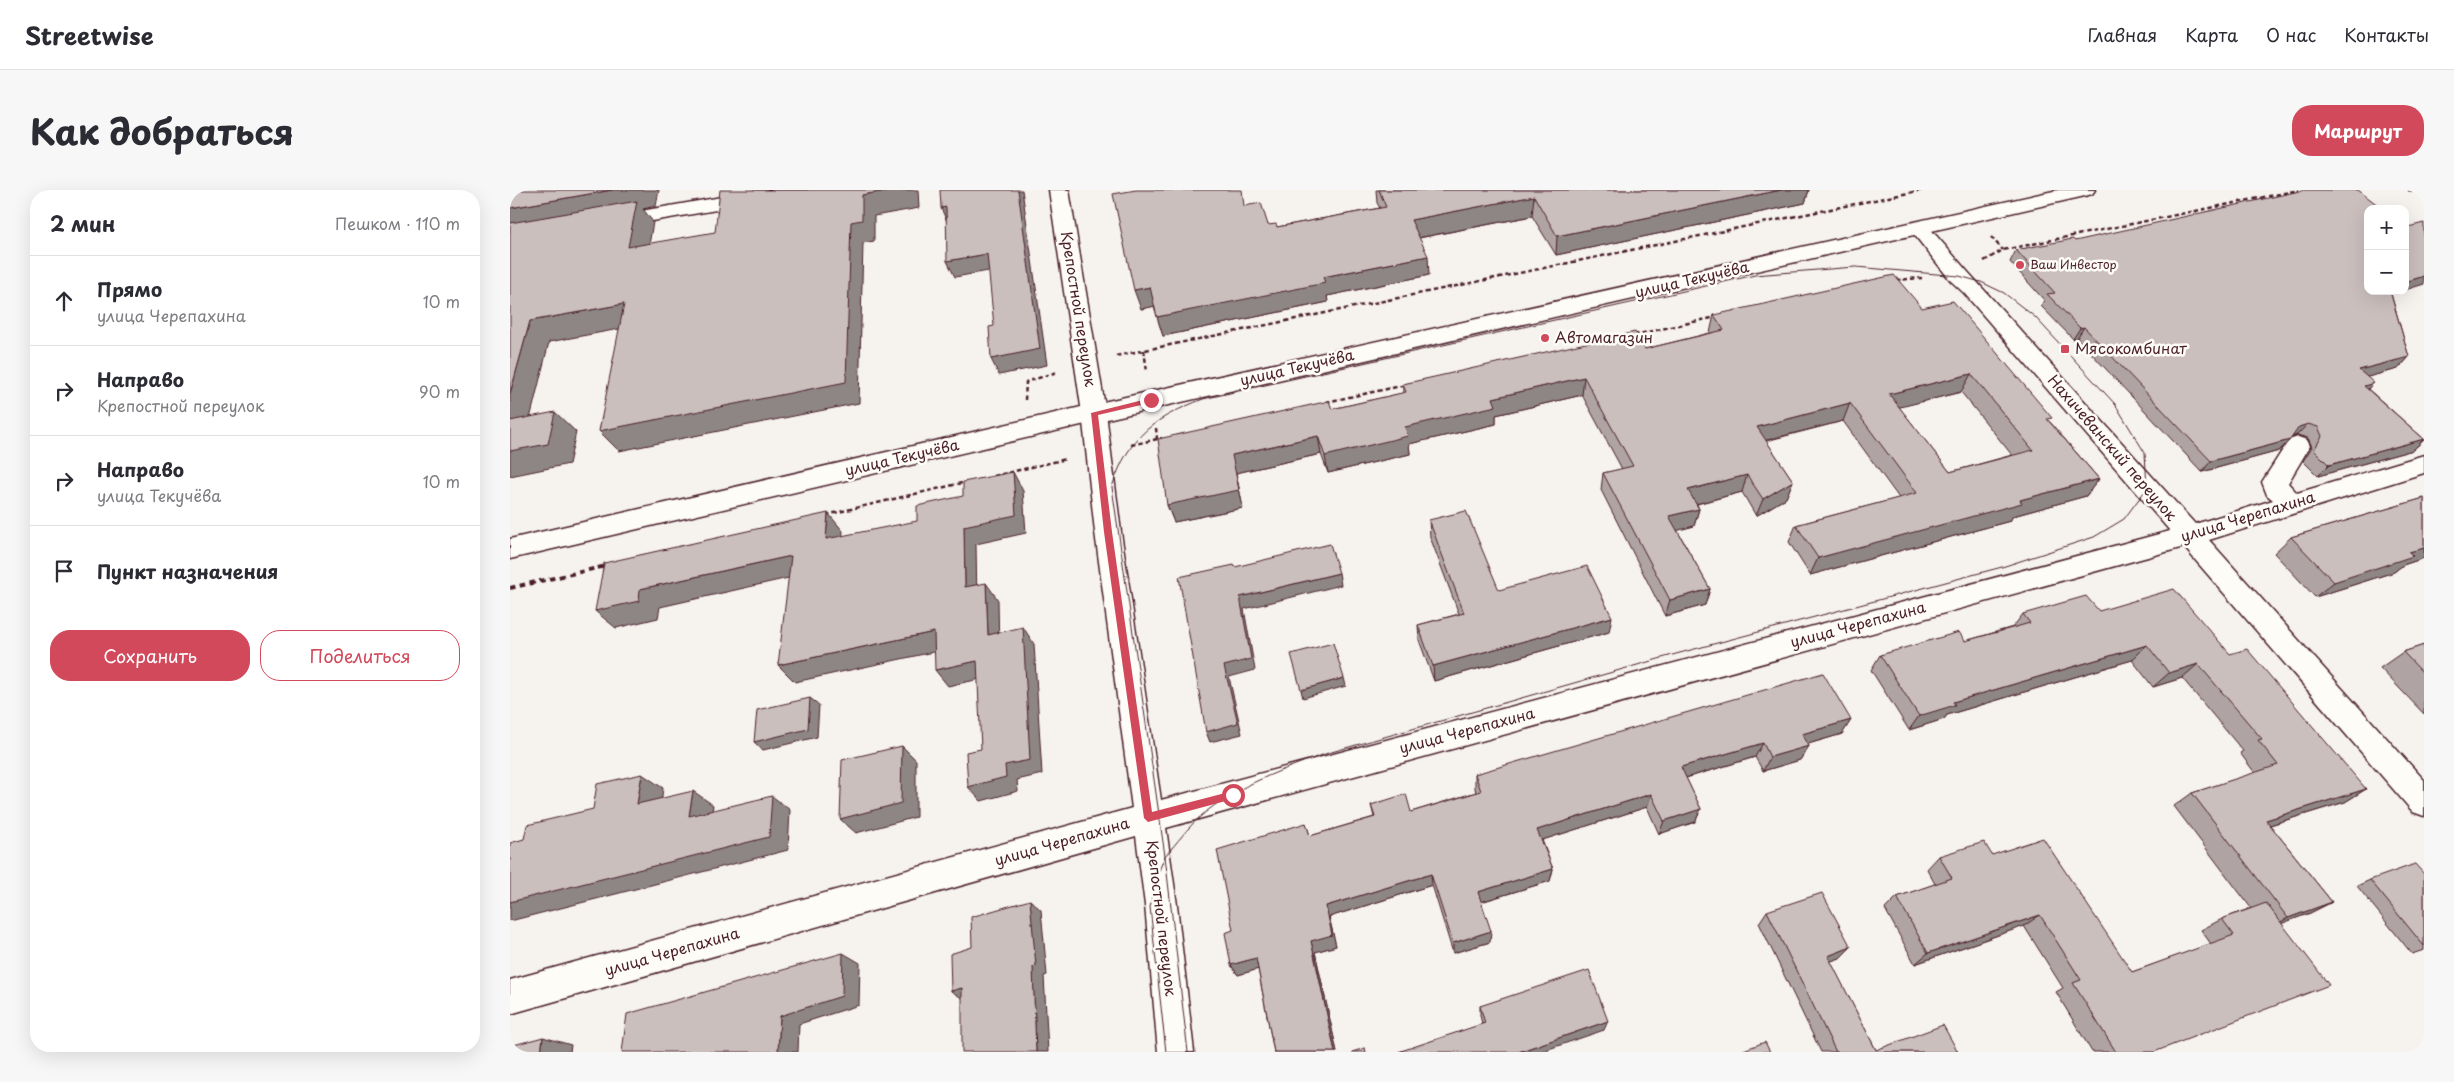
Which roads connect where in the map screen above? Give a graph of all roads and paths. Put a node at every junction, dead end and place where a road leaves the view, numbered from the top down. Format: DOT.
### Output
graph roads {
  1 [pos="797,190"];
  2 [pos="1059,190"];
  3 [pos="1923,190"];
  4 [pos="2085,190"];
  5 [pos="2299,190"];
  6 [pos="2408,190"];
  7 [pos="2424,192"];
  8 [pos="596,224"];
  9 [pos="1920,229"];
  10 [pos="1959,276"];
  11 [pos="1892,280"];
  12 [pos="1718,317"];
  13 [pos="1631,336"];
  14 [pos="1086,363"];
  15 [pos="1026,382"];
  16 [pos="1409,384"];
  17 [pos="1322,404"];
  18 [pos="1094,413"];
  19 [pos="1167,437"];
  20 [pos="2298,446"];
  21 [pos="1099,452"];
  22 [pos="2424,464"];
  23 [pos="986,478"];
  24 [pos="966,482"];
  25 [pos="2292,504"];
  26 [pos="821,516"];
  27 [pos="2189,536"];
  28 [pos="510,549"];
  29 [pos="607,566"];
  30 [pos="510,588"];
  31 [pos="2424,802"];
  32 [pos="1148,818"];
  33 [pos="510,997"];
  34 [pos="1176,1052"];
  1 -- 8 [label="street"];
  2 -- 14 [label="street, Крепостной переулок"];
  3 -- 14 [label="path"];
  4 -- 9 [label="street, улица Текучёва"];
  5 -- 10 [label="path"];
  6 -- 7 [label="path"];
  9 -- 10 [label="street, Нахичеванский переулок"];
  9 -- 18 [label="street, улица Текучёва"];
  10 -- 11 [label="path"];
  10 -- 27 [label="street, Нахичеванский переулок"];
  12 -- 13 [label="path"];
  14 -- 15 [label="path"];
  14 -- 18 [label="street, Крепостной переулок"];
  16 -- 17 [label="path"];
  18 -- 21 [label="street, Крепостной переулок"];
  18 -- 28 [label="street, улица Текучёва"];
  19 -- 21 [label="path"];
  20 -- 25 [label="street"];
  21 -- 23 [label="path"];
  21 -- 32 [label="street, Крепостной переулок"];
  22 -- 25 [label="street, улица Черепахина"];
  24 -- 26 [label="path"];
  25 -- 27 [label="street, улица Черепахина"];
  27 -- 31 [label="street, Нахичеванский переулок"];
  27 -- 32 [label="street, улица Черепахина"];
  29 -- 30 [label="path"];
  32 -- 33 [label="street, улица Черепахина"];
  32 -- 34 [label="street, Крепостной переулок"];
}
